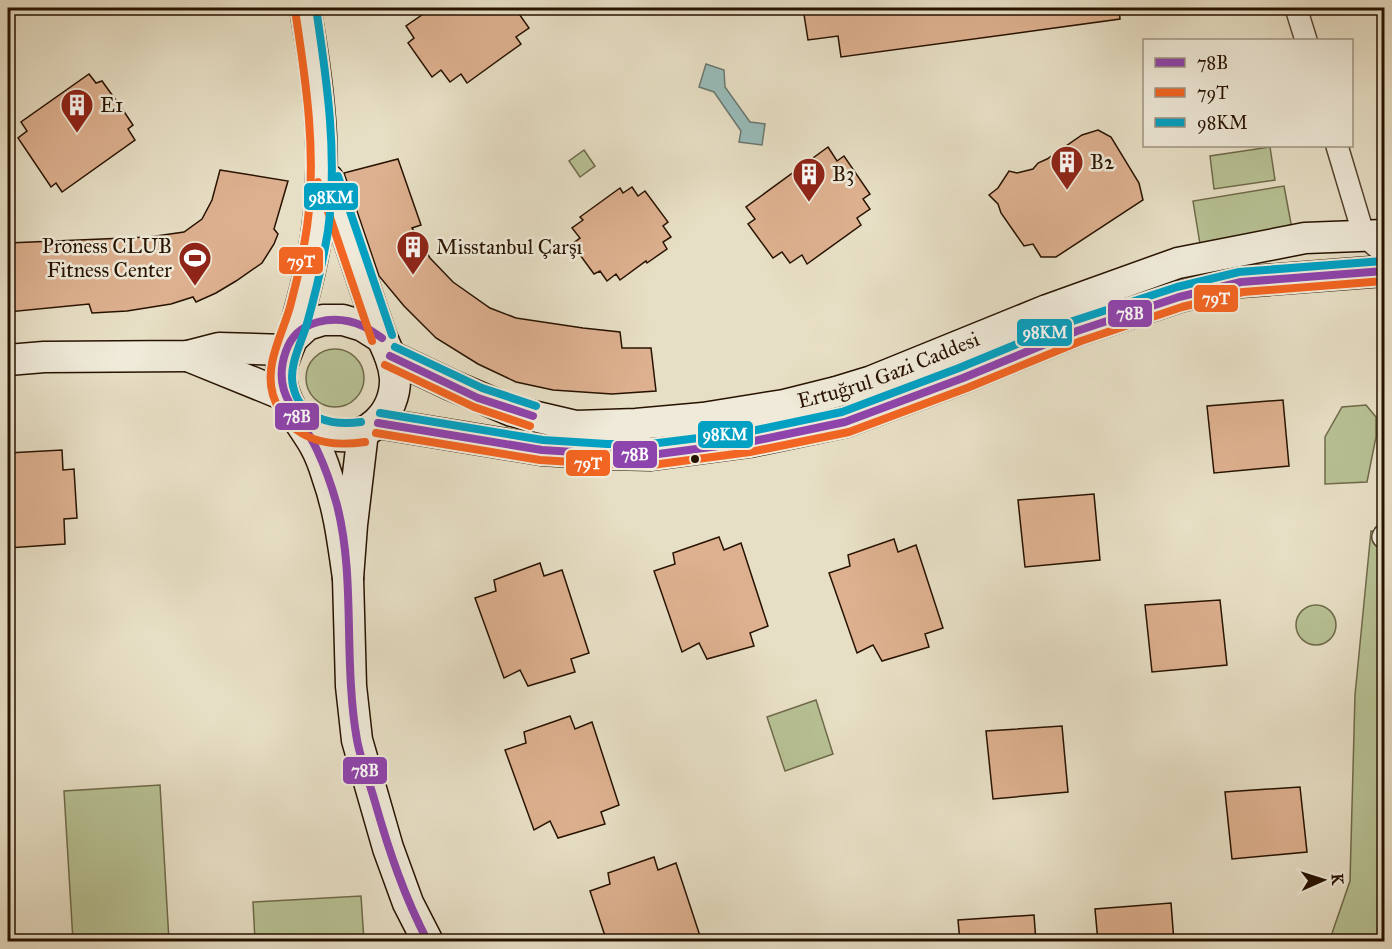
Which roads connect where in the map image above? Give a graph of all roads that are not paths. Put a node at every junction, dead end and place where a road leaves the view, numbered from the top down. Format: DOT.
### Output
graph roads {
  1 [pos="305,8"];
  2 [pos="1296,8"];
  3 [pos="1306,39"];
  4 [pos="1337,147"];
  5 [pos="322,163"];
  6 [pos="1378,241"];
  7 [pos="1384,271"];
  8 [pos="289,344"];
  9 [pos="386,347"];
  10 [pos="188,356"];
  11 [pos="8,360"];
  12 [pos="291,406"];
  13 [pos="371,428"];
  14 [pos="348,578"];
  15 [pos="428,942"];
  1 -- 5 [label="main road"];
  2 -- 3 [label="street"];
  4 -- 6 [label="street"];
  5 -- 8 [label="main road"];
  5 -- 9 [label="main road"];
  6 -- 9 [label="main road, Ertuğrul Gazi Caddesi"];
  7 -- 13 [label="main road, Ertuğrul Gazi Caddesi"];
  8 -- 9 [label="main road"];
  8 -- 10 [label="main road"];
  8 -- 12 [label="main road"];
  9 -- 13 [label="main road"];
  10 -- 11 [label="main road"];
  10 -- 12 [label="main road"];
  12 -- 13 [label="main road"];
  12 -- 14 [label="main road"];
  13 -- 14 [label="main road"];
  14 -- 15 [label="main road"];
}
